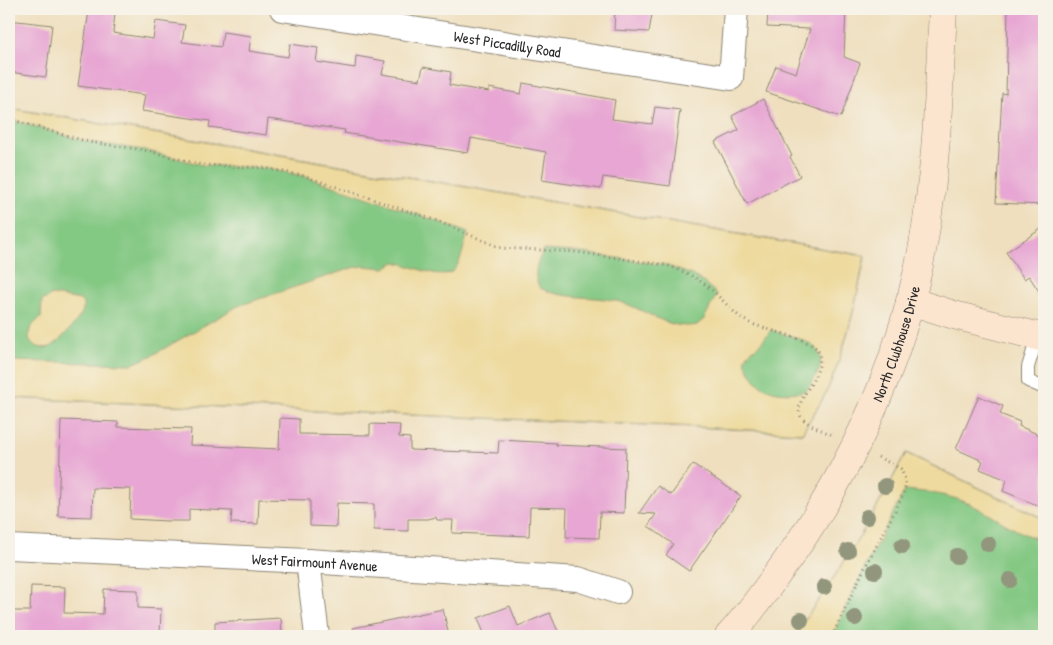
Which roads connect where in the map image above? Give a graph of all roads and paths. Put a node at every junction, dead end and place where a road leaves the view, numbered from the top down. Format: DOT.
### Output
graph roads {
  1 [pos="282,9"];
  2 [pos="736,9"];
  3 [pos="943,9"];
  4 [pos="9,119"];
  5 [pos="910,301"];
  6 [pos="1041,337"];
  7 [pos="1044,388"];
  8 [pos="822,430"];
  9 [pos="889,462"];
  10 [pos="9,548"];
  11 [pos="308,561"];
  12 [pos="618,592"];
  13 [pos="317,636"];
  14 [pos="729,636"];
  15 [pos="832,636"];
  1 -- 2 [label="street, West Piccadilly Road"];
  3 -- 5 [label="street, North Clubhouse Drive"];
  4 -- 8 [label="path"];
  5 -- 6 [label="street"];
  5 -- 14 [label="street, North Clubhouse Drive"];
  6 -- 7 [label="lane"];
  9 -- 15 [label="path"];
  10 -- 11 [label="street, West Fairmount Avenue"];
  11 -- 12 [label="street, West Fairmount Avenue"];
  11 -- 13 [label="street"];
}
